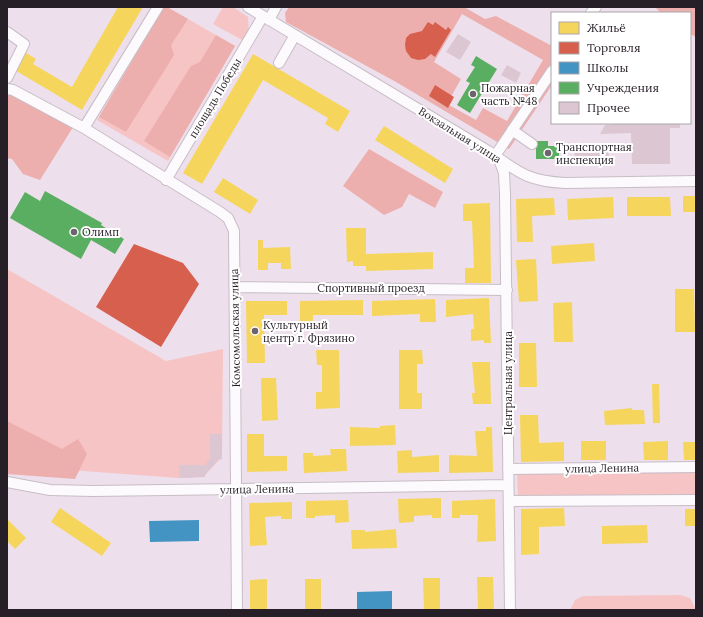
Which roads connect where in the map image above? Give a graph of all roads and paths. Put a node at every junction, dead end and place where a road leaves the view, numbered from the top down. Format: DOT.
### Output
graph roads {
  1 [pos="158,7"];
  2 [pos="248,7"];
  3 [pos="276,7"];
  4 [pos="266,18"];
  5 [pos="7,32"];
  6 [pos="295,35"];
  7 [pos="279,63"];
  8 [pos="551,72"];
  9 [pos="7,78"];
  10 [pos="7,89"];
  11 [pos="84,128"];
  12 [pos="512,130"];
  13 [pos="532,144"];
  14 [pos="497,157"];
  15 [pos="529,177"];
  16 [pos="166,180"];
  17 [pos="696,181"];
  18 [pos="505,191"];
  19 [pos="235,287"];
  20 [pos="507,290"];
  21 [pos="696,467"];
  22 [pos="508,469"];
  23 [pos="7,482"];
  24 [pos="508,486"];
  25 [pos="236,490"];
  26 [pos="696,500"];
  27 [pos="509,501"];
  28 [pos="237,610"];
  29 [pos="510,610"];
  1 -- 11 [label="street"];
  2 -- 4 [label="street, Вокзальная улица"];
  3 -- 4 [label="street, площадь Победы"];
  4 -- 6 [label="street, Вокзальная улица"];
  4 -- 16 [label="street, площадь Победы"];
  5 -- 9 [label="street"];
  6 -- 7 [label="street"];
  6 -- 14 [label="street, Вокзальная улица"];
  8 -- 12 [label="street"];
  10 -- 11 [label="street, Комсомольская улица"];
  11 -- 16 [label="street, Комсомольская улица"];
  12 -- 13 [label="street"];
  12 -- 14 [label="street"];
  14 -- 15 [label="street, Вокзальная улица"];
  14 -- 18 [label="street, Центральная улица"];
  15 -- 17 [label="street, Вокзальная улица"];
  15 -- 18 [label="street"];
  16 -- 19 [label="street, Комсомольская улица"];
  18 -- 20 [label="street, Центральная улица"];
  19 -- 20 [label="street, Спортивный проезд"];
  19 -- 25 [label="street, Комсомольская улица"];
  20 -- 22 [label="street, Центральная улица"];
  21 -- 22 [label="street, улица Ленина"];
  22 -- 24 [label="street, Центральная улица"];
  23 -- 25 [label="street, улица Ленина"];
  24 -- 25 [label="street, улица Ленина"];
  24 -- 27 [label="street, Центральная улица"];
  25 -- 28 [label="street, Комсомольская улица"];
  26 -- 27 [label="street"];
  27 -- 29 [label="street, Центральная улица"];
}
